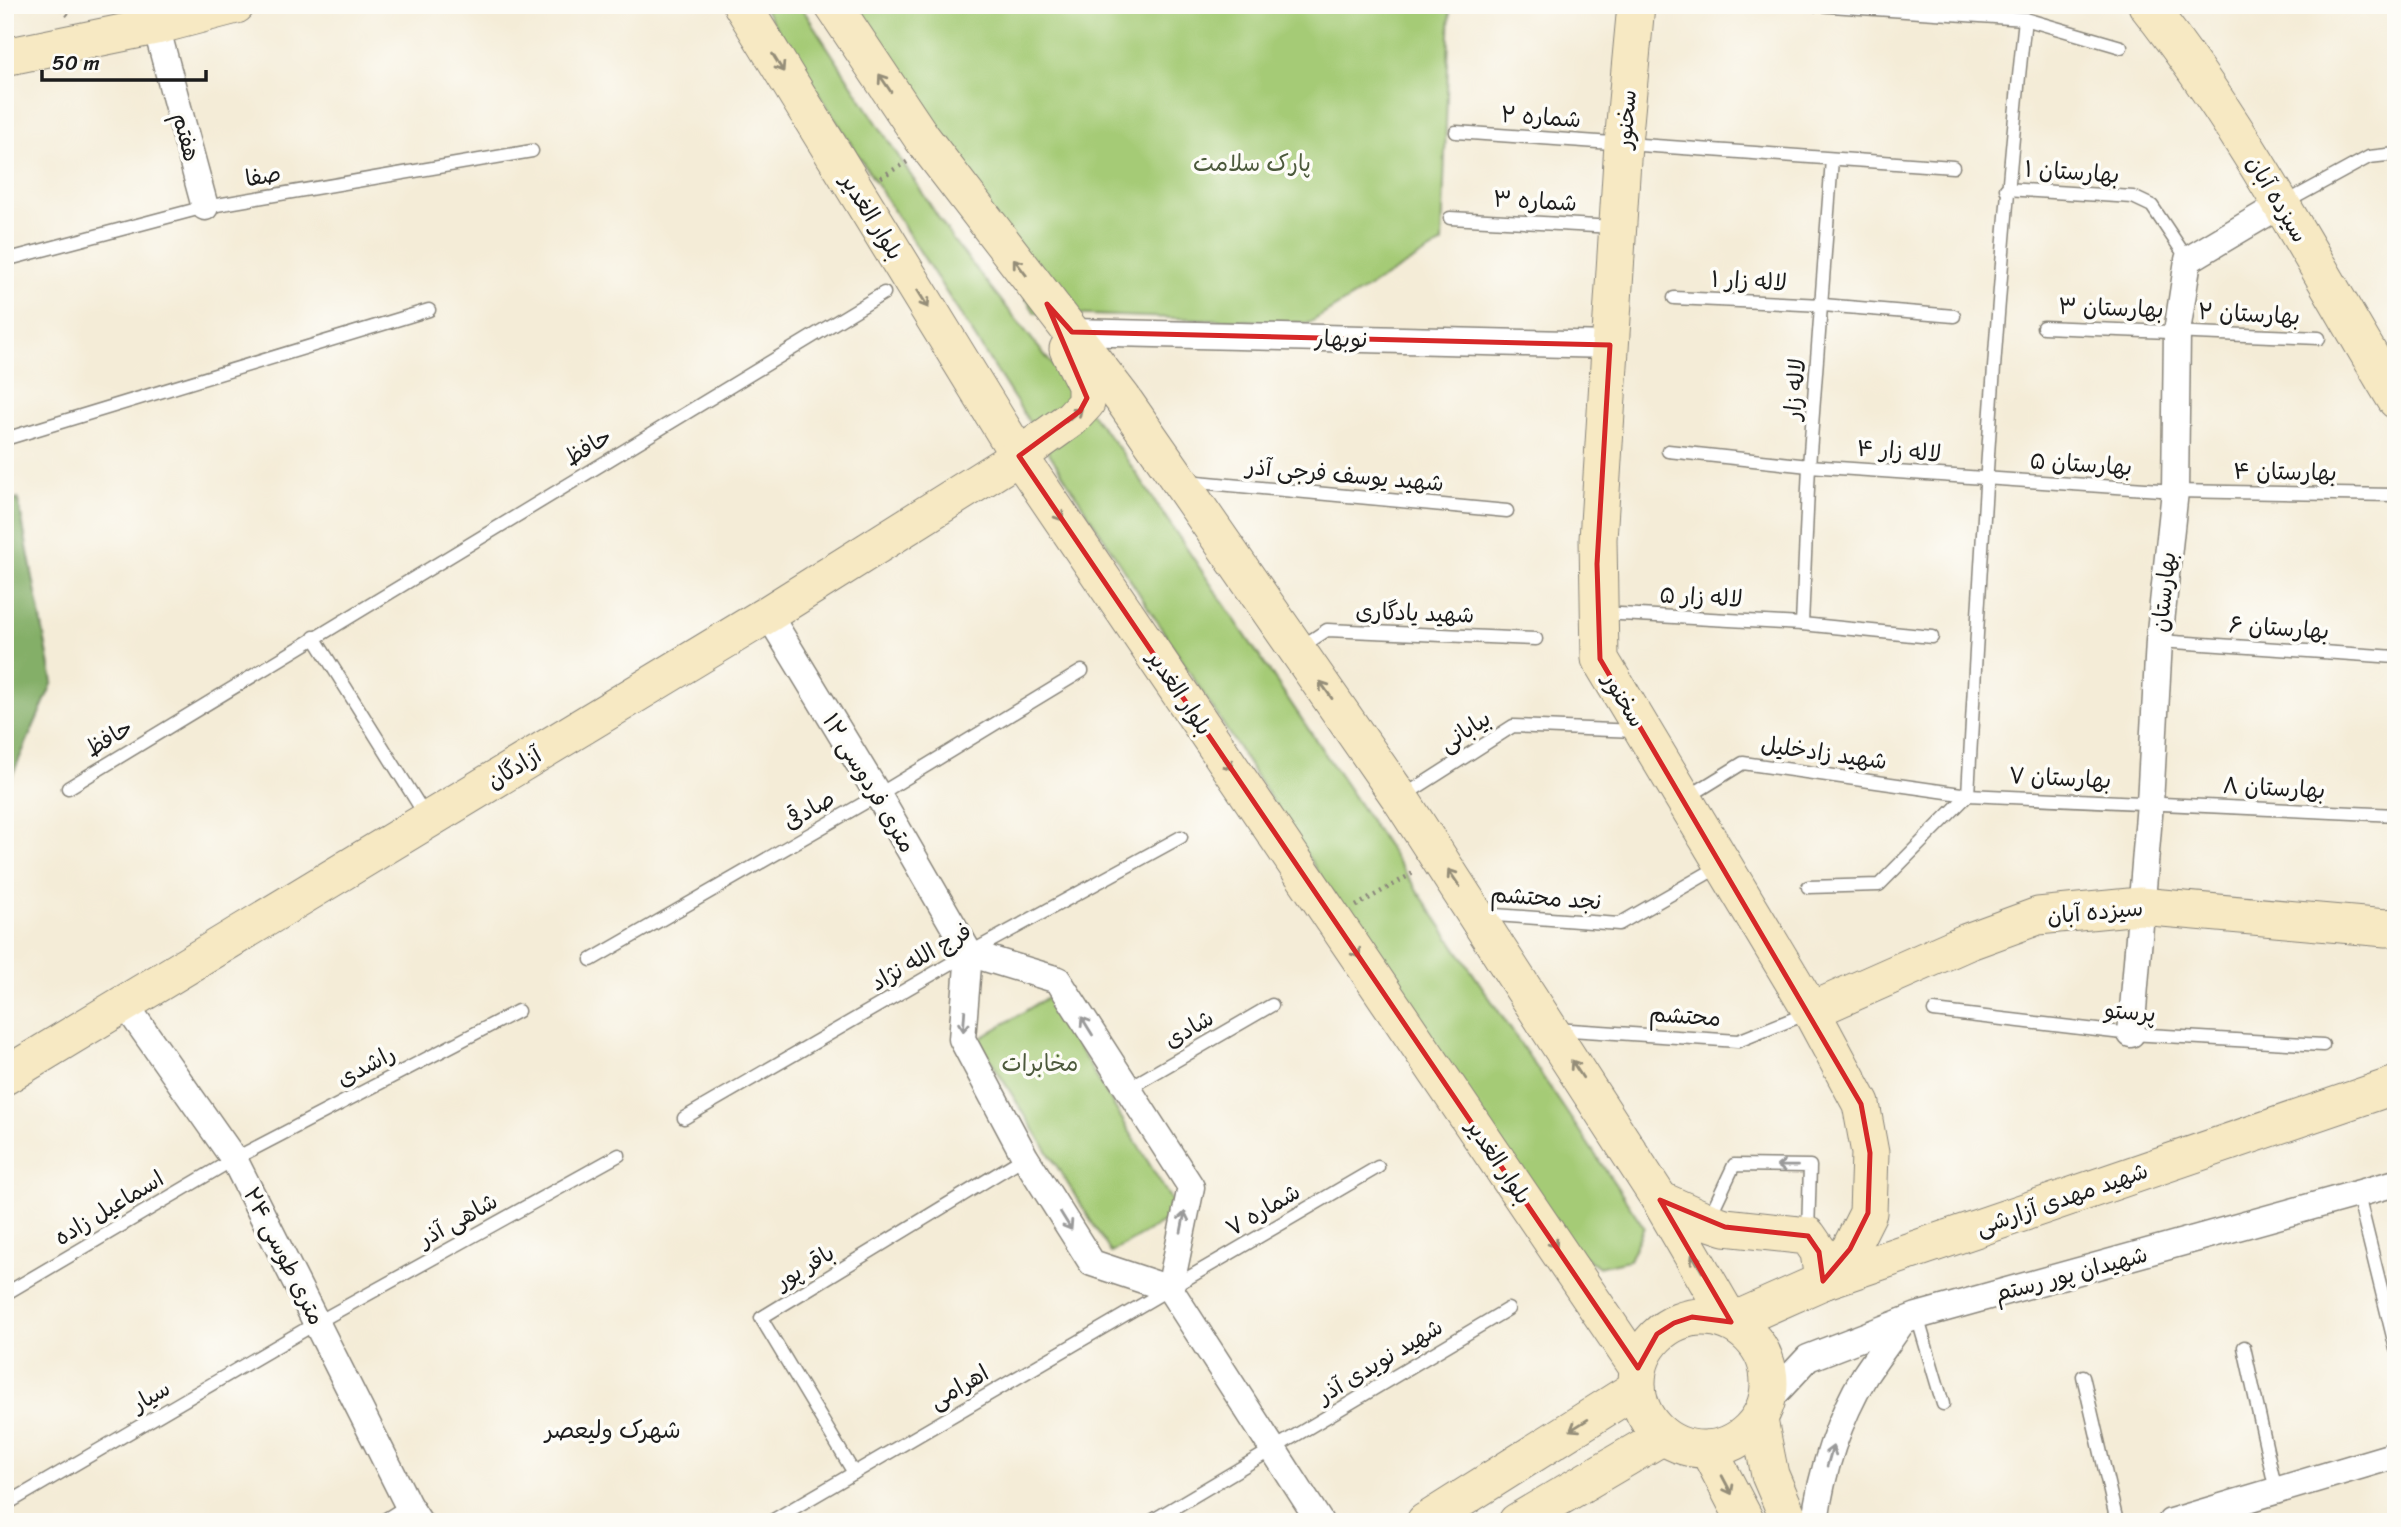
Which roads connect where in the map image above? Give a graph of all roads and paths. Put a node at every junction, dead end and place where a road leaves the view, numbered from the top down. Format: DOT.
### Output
graph roads {
  1 [pos="236,5"];
  2 [pos="742,5"];
  3 [pos="833,5"];
  4 [pos="1636,5"];
  5 [pos="1816,5"];
  6 [pos="2147,5"];
  7 [pos="2025,19"];
  8 [pos="156,26"];
  9 [pos="2121,47"];
  10 [pos="5,57"];
  11 [pos="1456,132"];
  12 [pos="1623,144"];
  13 [pos="929,148"];
  14 [pos="532,151"];
  15 [pos="2396,153"];
  16 [pos="1832,159"];
  17 [pos="1953,167"];
  18 [pos="2007,189"];
  19 [pos="857,192"];
  20 [pos="2282,204"];
  21 [pos="205,208"];
  22 [pos="1450,218"];
  23 [pos="1618,227"];
  24 [pos="5,260"];
  25 [pos="2188,260"];
  26 [pos="884,293"];
  27 [pos="1674,298"];
  28 [pos="1047,304"];
  29 [pos="1823,305"];
  30 [pos="429,310"];
  31 [pos="1954,316"];
  32 [pos="2043,327"];
  33 [pos="1072,332"];
  34 [pos="2177,332"];
  35 [pos="2319,338"];
  36 [pos="1610,345"];
  37 [pos="2396,400"];
  38 [pos="5,439"];
  39 [pos="1668,451"];
  40 [pos="1019,456"];
  41 [pos="1809,466"];
  42 [pos="1985,478"];
  43 [pos="1180,480"];
  44 [pos="2175,491"];
  45 [pos="2394,495"];
  46 [pos="1507,511"];
  47 [pos="1598,612"];
  48 [pos="768,614"];
  49 [pos="1802,624"];
  50 [pos="314,637"];
  51 [pos="1932,637"];
  52 [pos="1536,639"];
  53 [pos="2159,641"];
  54 [pos="1297,649"];
  55 [pos="2396,657"];
  56 [pos="1082,671"];
  57 [pos="1643,731"];
  58 [pos="68,788"];
  59 [pos="878,795"];
  60 [pos="1968,795"];
  61 [pos="1400,798"];
  62 [pos="1684,800"];
  63 [pos="2150,803"];
  64 [pos="2396,815"];
  65 [pos="429,820"];
  66 [pos="1181,837"];
  67 [pos="1440,858"];
  68 [pos="1722,865"];
  69 [pos="1808,887"];
  70 [pos="2140,906"];
  71 [pos="1478,914"];
  72 [pos="1334,919"];
  73 [pos="2392,928"];
  74 [pos="969,953"];
  75 [pos="591,960"];
  76 [pos="125,1004"];
  77 [pos="1272,1005"];
  78 [pos="518,1011"];
  79 [pos="1811,1011"];
  80 [pos="1934,1012"];
  81 [pos="1551,1029"];
  82 [pos="2131,1034"];
  83 [pos="2323,1045"];
  84 [pos="5,1076"];
  85 [pos="2396,1086"];
  86 [pos="1126,1089"];
  87 [pos="684,1118"];
  88 [pos="619,1155"];
  89 [pos="1025,1157"];
  90 [pos="234,1159"];
  91 [pos="1378,1167"];
  92 [pos="2396,1183"];
  93 [pos="2358,1195"];
  94 [pos="1660,1200"];
  95 [pos="1707,1222"];
  96 [pos="1808,1236"];
  97 [pos="1823,1281"];
  98 [pos="1170,1289"];
  99 [pos="5,1294"];
  100 [pos="1508,1309"];
  101 [pos="1910,1319"];
  102 [pos="318,1322"];
  103 [pos="1731,1322"];
  104 [pos="2244,1347"];
  105 [pos="2396,1349"];
  106 [pos="2083,1376"];
  107 [pos="1638,1378"];
  108 [pos="1943,1404"];
  109 [pos="1763,1411"];
  110 [pos="1663,1436"];
  111 [pos="1708,1449"];
  112 [pos="1273,1450"];
  113 [pos="2396,1455"];
  114 [pos="854,1473"];
  115 [pos="2276,1491"];
  116 [pos="5,1505"];
  117 [pos="413,1514"];
  118 [pos="2204,1517"];
  119 [pos="381,1522"];
  120 [pos="769,1522"];
  121 [pos="1150,1522"];
  122 [pos="1320,1522"];
  123 [pos="1425,1522"];
  124 [pos="1517,1522"];
  125 [pos="1746,1522"];
  126 [pos="1790,1522"];
  127 [pos="1815,1522"];
  128 [pos="2117,1522"];
  129 [pos="2171,1522"];
  1 -- 8 [label="street"];
  2 -- 19 [label="street, بلوار الغدیر, one-way"];
  13 -- 3 [label="street, one-way"];
  4 -- 12 [label="street, سخنور"];
  5 -- 7 [label="lane"];
  6 -- 20 [label="street, سیزده آبان"];
  7 -- 9 [label="lane"];
  7 -- 18 [label="lane"];
  8 -- 10 [label="street"];
  8 -- 21 [label="street, هفتم"];
  11 -- 12 [label="lane, شماره ۲"];
  12 -- 16 [label="lane, شماره ۲"];
  12 -- 23 [label="street, سخنور"];
  13 -- 19 [label="path"];
  28 -- 13 [label="street, one-way"];
  14 -- 21 [label="lane, صفا"];
  15 -- 20 [label="lane"];
  16 -- 17 [label="lane, شماره ۲"];
  16 -- 29 [label="lane, لاله زار"];
  18 -- 25 [label="lane, بهارستان ۱"];
  18 -- 42 [label="lane"];
  19 -- 40 [label="street, بلوار الغدیر, one-way"];
  20 -- 25 [label="street"];
  20 -- 37 [label="street, سیزده آبان"];
  21 -- 24 [label="lane, صفا"];
  22 -- 23 [label="lane, شماره ۳"];
  23 -- 36 [label="street, سخنور"];
  25 -- 34 [label="street, بهارستان"];
  26 -- 50 [label="lane, حافظ"];
  27 -- 29 [label="lane, لاله زار ۱"];
  28 -- 33 [label="street"];
  40 -- 28 [label="street, آزادگان, one-way"];
  29 -- 31 [label="lane, لاله زار ۱"];
  29 -- 41 [label="lane, لاله زار"];
  30 -- 38 [label="lane"];
  32 -- 34 [label="lane, بهارستان ۳"];
  33 -- 36 [label="street, نوبهار"];
  33 -- 43 [label="street"];
  34 -- 35 [label="lane, بهارستان ۲"];
  34 -- 44 [label="street, بهارستان"];
  36 -- 47 [label="street, سخنور"];
  39 -- 41 [label="lane, لاله زار ۴"];
  40 -- 48 [label="street, آزادگان"];
  40 -- 72 [label="street, بلوار الغدیر, one-way"];
  41 -- 42 [label="lane, لاله زار ۴"];
  41 -- 49 [label="lane, لاله زار"];
  42 -- 44 [label="lane, بهارستان ۵"];
  42 -- 60 [label="lane"];
  43 -- 46 [label="lane, شهید یوسف فرجی آذر"];
  43 -- 54 [label="street"];
  44 -- 45 [label="lane, بهارستان ۴"];
  44 -- 53 [label="street, بهارستان"];
  47 -- 49 [label="lane, لاله زار ۵"];
  47 -- 57 [label="street, سخنور"];
  48 -- 59 [label="street, ۱۲ متری فردوسی"];
  48 -- 65 [label="street, آزادگان"];
  49 -- 51 [label="lane, لاله زار ۵"];
  50 -- 58 [label="lane, حافظ"];
  50 -- 65 [label="lane"];
  52 -- 54 [label="lane, شهید یادگاری"];
  53 -- 55 [label="lane, بهارستان ۶"];
  53 -- 63 [label="street, بهارستان"];
  61 -- 54 [label="street, one-way"];
  56 -- 59 [label="lane, صادقی"];
  57 -- 61 [label="lane, بیابانی"];
  57 -- 62 [label="street, سخنور"];
  59 -- 74 [label="street, ۱۲ متری فردوسی"];
  59 -- 75 [label="lane, صادقی"];
  60 -- 62 [label="lane, شهید زادخلیل"];
  60 -- 63 [label="lane, بهارستان ۷"];
  60 -- 69 [label="lane"];
  61 -- 67 [label="street"];
  62 -- 68 [label="street, سخنور"];
  63 -- 64 [label="lane, بهارستان ۸"];
  63 -- 70 [label="street, بهارستان"];
  65 -- 76 [label="street, آزادگان"];
  66 -- 74 [label="lane, فرج الله نژاد"];
  71 -- 67 [label="street, one-way"];
  67 -- 72 [label="path"];
  68 -- 71 [label="lane, نجد محتشم"];
  68 -- 79 [label="street, سخنور"];
  70 -- 73 [label="street, سیزده آبان"];
  70 -- 79 [label="street, سیزده آبان"];
  70 -- 82 [label="street, بهارستان"];
  71 -- 81 [label="street"];
  72 -- 107 [label="street, بلوار الغدیر, one-way"];
  86 -- 74 [label="street, one-way"];
  74 -- 87 [label="lane, فرج الله نژاد"];
  74 -- 89 [label="street, one-way"];
  76 -- 84 [label="street, آزادگان"];
  76 -- 90 [label="street, ۲۴ متری طوسی"];
  77 -- 86 [label="lane, شادی"];
  78 -- 90 [label="lane, راشدی"];
  79 -- 81 [label="lane, محتشم"];
  79 -- 97 [label="street, سخنور"];
  80 -- 82 [label="lane, پرستو"];
  94 -- 81 [label="street, one-way"];
  82 -- 83 [label="lane, پرستو"];
  85 -- 97 [label="street, شهید مهدی آزارشی"];
  98 -- 86 [label="street, one-way"];
  88 -- 102 [label="lane, شاهی آذر"];
  89 -- 98 [label="street, one-way"];
  89 -- 114 [label="lane, باقر پور"];
  90 -- 99 [label="lane, اسماعیل زاده"];
  90 -- 102 [label="street, ۲۴ متری طوسی"];
  91 -- 98 [label="lane, شماره ۷"];
  92 -- 93 [label="street, شهیدان پور رستم"];
  93 -- 101 [label="street, شهیدان پور رستم"];
  93 -- 105 [label="lane"];
  94 -- 95 [label="street"];
  103 -- 94 [label="street, one-way"];
  95 -- 96 [label="street"];
  96 -- 95 [label="lane, one-way"];
  96 -- 97 [label="street"];
  97 -- 103 [label="street, شهید مهدی آزارشی"];
  98 -- 112 [label="street"];
  98 -- 114 [label="lane, اهرامی"];
  100 -- 112 [label="lane, شهید نویدی آذر"];
  101 -- 108 [label="lane"];
  101 -- 109 [label="street, شهیدان پور رستم"];
  127 -- 101 [label="street, one-way"];
  102 -- 116 [label="lane, سیار"];
  102 -- 117 [label="street, ۲۴ متری طوسی"];
  103 -- 107 [label="street"];
  103 -- 109 [label="street"];
  104 -- 115 [label="lane"];
  106 -- 128 [label="lane"];
  107 -- 110 [label="street"];
  107 -- 123 [label="street, one-way"];
  109 -- 111 [label="street"];
  109 -- 126 [label="street"];
  110 -- 111 [label="street"];
  110 -- 124 [label="street"];
  111 -- 125 [label="street, one-way"];
  112 -- 121 [label="lane, شهید نویدی آذر"];
  112 -- 122 [label="street"];
  113 -- 115 [label="street"];
  114 -- 120 [label="lane, اهرامی"];
  115 -- 118 [label="street"];
  117 -- 119 [label="lane"];
  118 -- 129 [label="street"];
}
